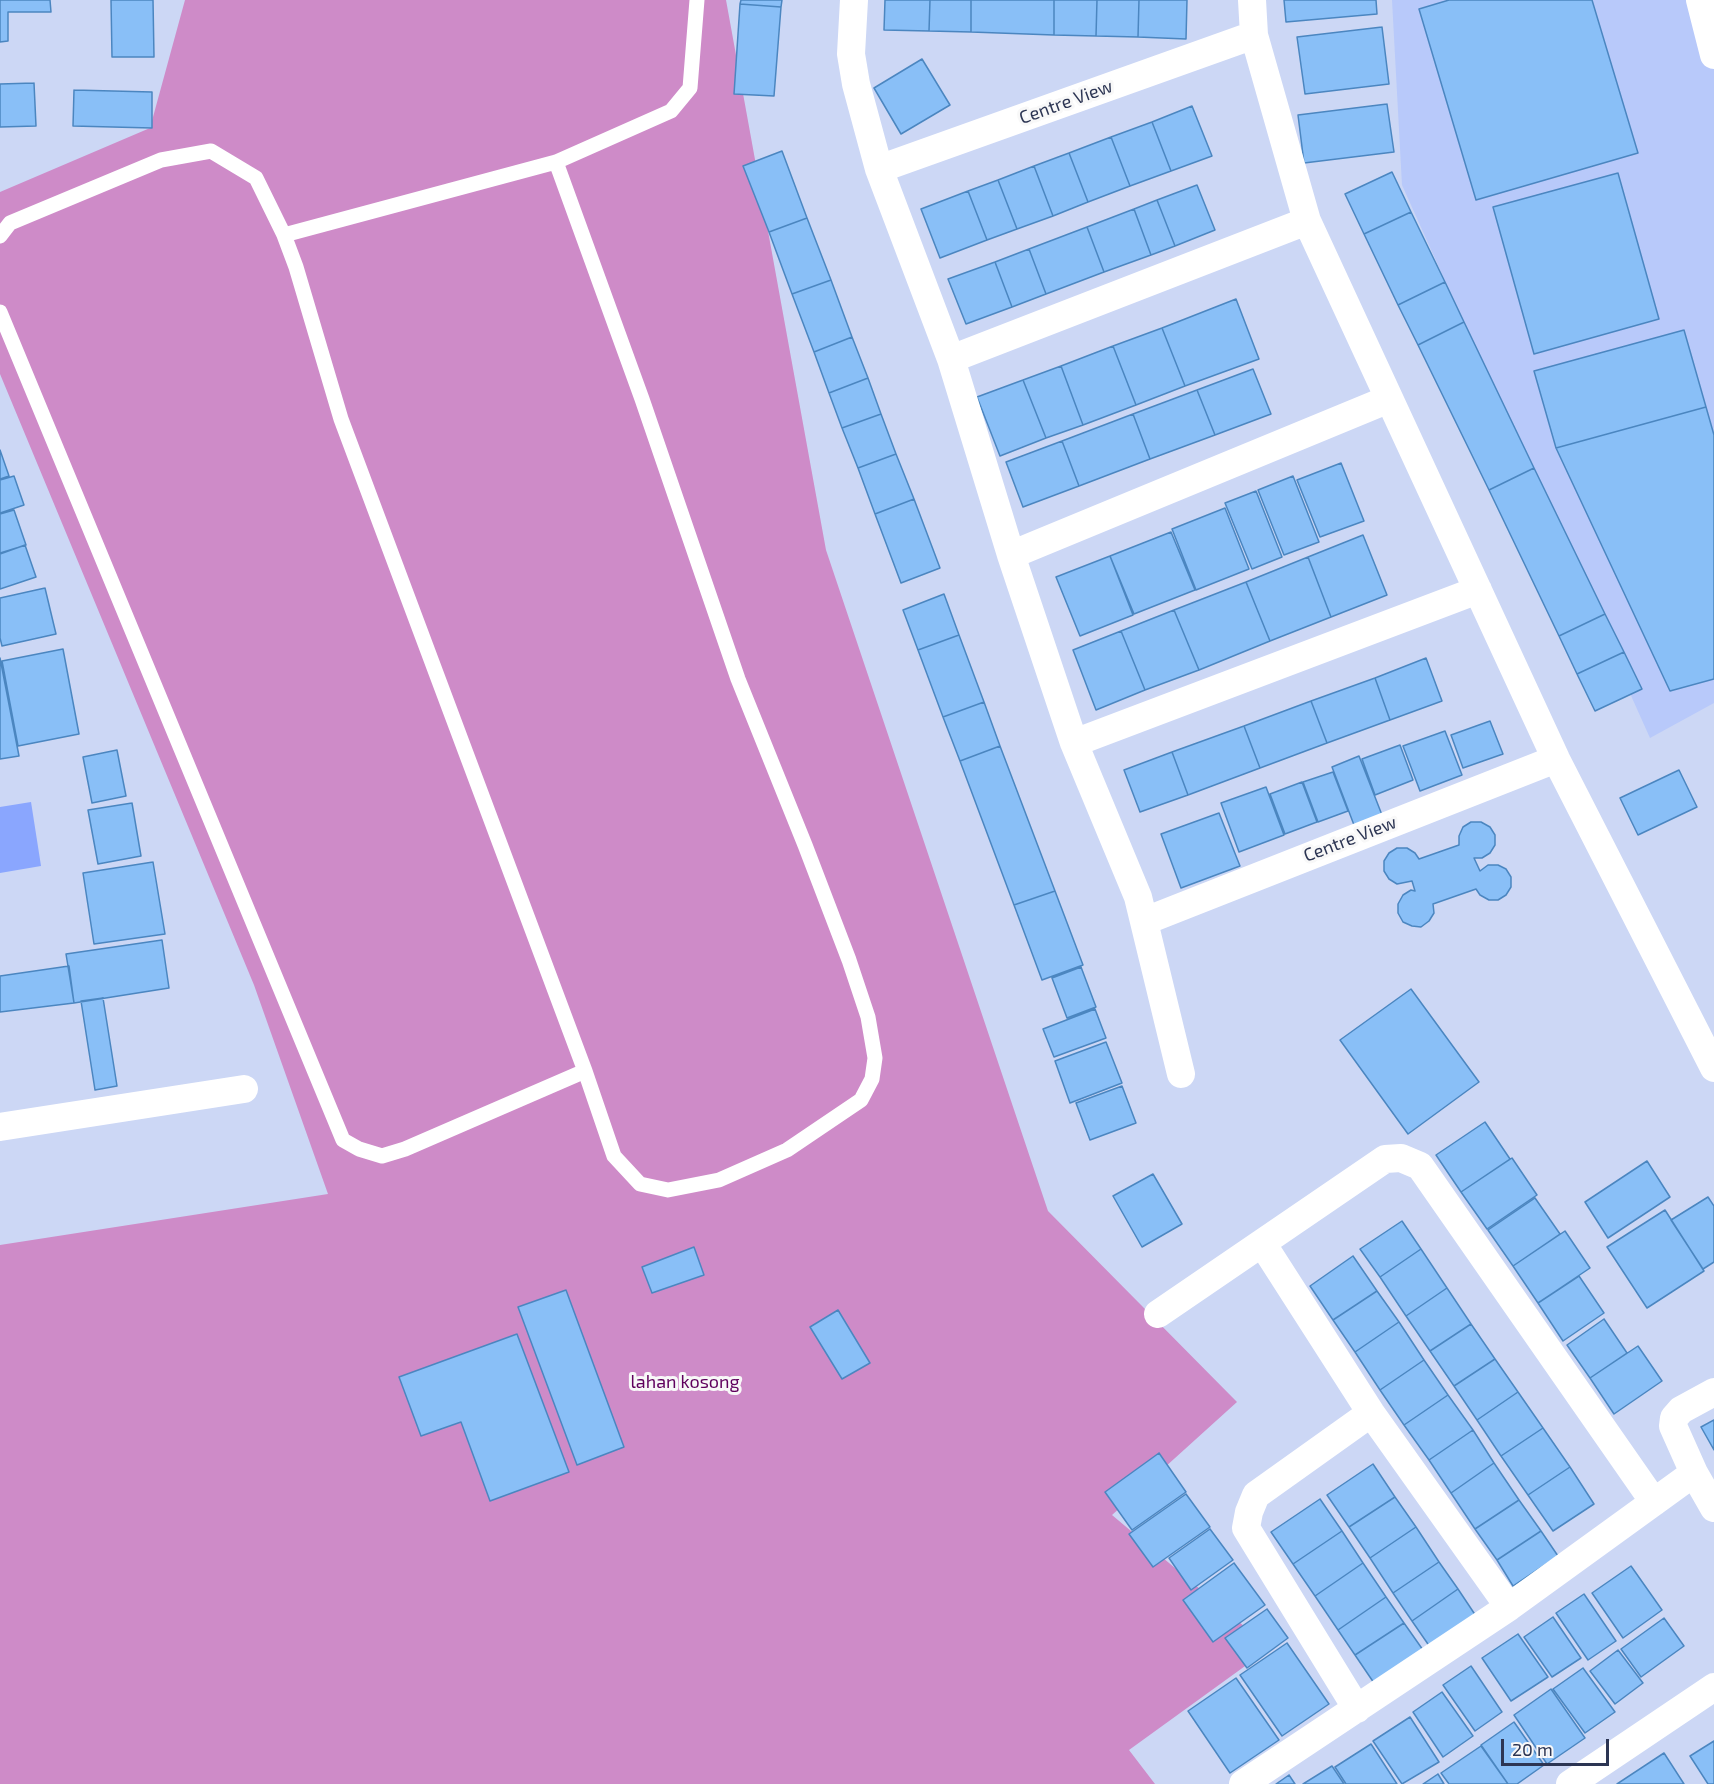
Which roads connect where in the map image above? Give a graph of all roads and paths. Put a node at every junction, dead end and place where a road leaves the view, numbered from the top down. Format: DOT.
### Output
graph roads {
  1 [pos="697,0"];
  2 [pos="854,0"];
  3 [pos="1252,0"];
  4 [pos="1700,0"];
  5 [pos="1254,35"];
  6 [pos="1714,55"];
  7 [pos="556,162"];
  8 [pos="879,170"];
  9 [pos="1307,221"];
  10 [pos="0,236"];
  11 [pos="284,236"];
  12 [pos="0,312"];
  13 [pos="951,359"];
  14 [pos="1389,399"];
  15 [pos="1011,555"];
  16 [pos="1478,590"];
  17 [pos="1074,743"];
  18 [pos="1556,759"];
  19 [pos="1145,921"];
  20 [pos="1714,1068"];
  21 [pos="585,1071"];
  22 [pos="1181,1074"];
  23 [pos="244,1089"];
  24 [pos="0,1127"];
  25 [pos="1262,1243"];
  26 [pos="1158,1314"];
  27 [pos="1714,1392"];
  28 [pos="1371,1413"];
  29 [pos="1694,1473"];
  30 [pos="1654,1502"];
  31 [pos="1714,1508"];
  32 [pos="1509,1607"];
  33 [pos="1714,1687"];
  34 [pos="1357,1709"];
  35 [pos="1243,1784"];
  36 [pos="1570,1784"];
  1 -- 7 [label="lane"];
  2 -- 8 [label="street"];
  3 -- 5 [label="street"];
  4 -- 6 [label="street"];
  5 -- 8 [label="street, Centre View"];
  5 -- 9 [label="street"];
  7 -- 11 [label="lane"];
  7 -- 21 [label="lane"];
  8 -- 13 [label="street"];
  9 -- 13 [label="street"];
  9 -- 14 [label="street"];
  10 -- 11 [label="lane"];
  11 -- 21 [label="lane"];
  12 -- 21 [label="lane"];
  13 -- 15 [label="street"];
  14 -- 15 [label="street"];
  14 -- 16 [label="street"];
  15 -- 17 [label="street"];
  16 -- 17 [label="street"];
  16 -- 18 [label="street"];
  17 -- 19 [label="street"];
  18 -- 19 [label="street, Centre View"];
  18 -- 20 [label="street"];
  19 -- 22 [label="street"];
  23 -- 24 [label="street"];
  25 -- 26 [label="street"];
  25 -- 28 [label="street"];
  25 -- 30 [label="street"];
  27 -- 29 [label="street"];
  28 -- 32 [label="street"];
  28 -- 34 [label="street"];
  29 -- 30 [label="street"];
  29 -- 31 [label="street"];
  30 -- 32 [label="street"];
  32 -- 34 [label="street"];
  33 -- 36 [label="street"];
  34 -- 35 [label="street"];
}
